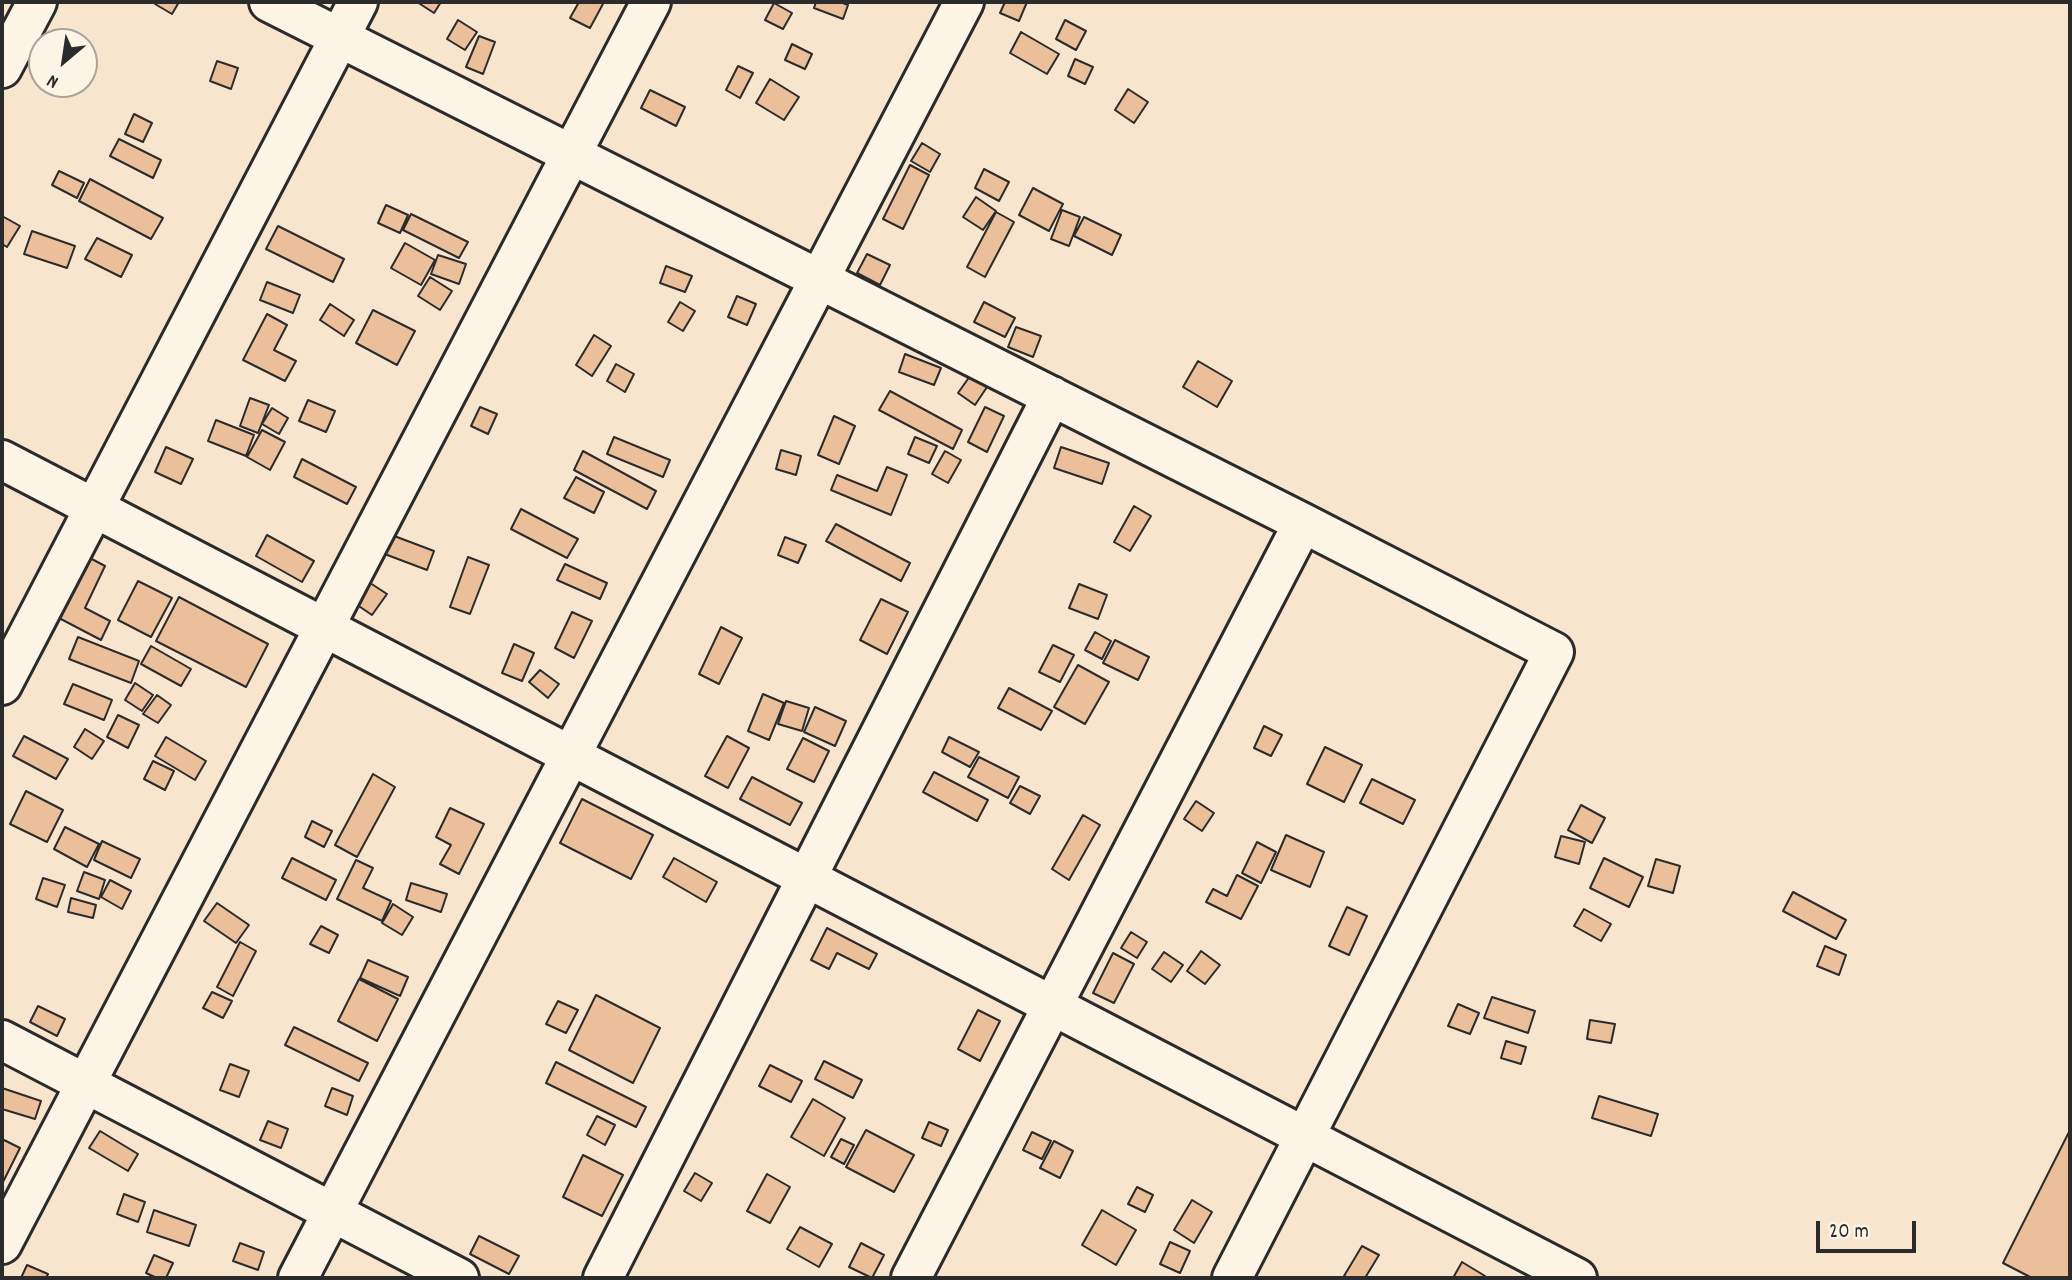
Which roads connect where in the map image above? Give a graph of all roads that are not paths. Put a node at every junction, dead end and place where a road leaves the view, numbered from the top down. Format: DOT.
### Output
graph roads {
  1 [pos="37,2"];
  2 [pos="269,2"];
  3 [pos="358,2"];
  4 [pos="651,2"];
  5 [pos="964,2"];
  6 [pos="339,37"];
  7 [pos="2,68"];
  8 [pos="571,154"];
  9 [pos="820,279"];
  10 [pos="1052,396"];
  11 [pos="2,460"];
  12 [pos="94,508"];
  13 [pos="1303,523"];
  14 [pos="325,627"];
  15 [pos="2,685"];
  16 [pos="571,755"];
  17 [pos="807,878"];
  18 [pos="1053,1006"];
  19 [pos="2,1040"];
  20 [pos="86,1084"];
  21 [pos="1304,1136"];
  22 [pos="332,1212"];
  23 [pos="2,1244"];
  24 [pos="298,1278"];
  25 [pos="459,1278"];
  26 [pos="603,1278"];
  27 [pos="911,1278"];
  28 [pos="1231,1278"];
  29 [pos="1577,1278"];
  1 -- 7 [label="street"];
  2 -- 6 [label="street"];
  3 -- 6 [label="street"];
  4 -- 8 [label="street"];
  5 -- 9 [label="street"];
  6 -- 8 [label="street"];
  6 -- 12 [label="street"];
  8 -- 9 [label="street"];
  8 -- 14 [label="street"];
  9 -- 10 [label="street"];
  9 -- 16 [label="street"];
  10 -- 13 [label="street"];
  10 -- 17 [label="street"];
  11 -- 12 [label="street"];
  12 -- 14 [label="street"];
  12 -- 15 [label="street"];
  13 -- 18 [label="street"];
  13 -- 21 [label="street"];
  14 -- 16 [label="street"];
  14 -- 20 [label="street"];
  16 -- 17 [label="street"];
  16 -- 22 [label="street"];
  17 -- 18 [label="street"];
  17 -- 26 [label="street"];
  18 -- 21 [label="street"];
  18 -- 27 [label="street"];
  19 -- 20 [label="street"];
  20 -- 22 [label="street"];
  20 -- 23 [label="street"];
  21 -- 28 [label="street"];
  21 -- 29 [label="street"];
  22 -- 24 [label="street"];
  22 -- 25 [label="street"];
}
